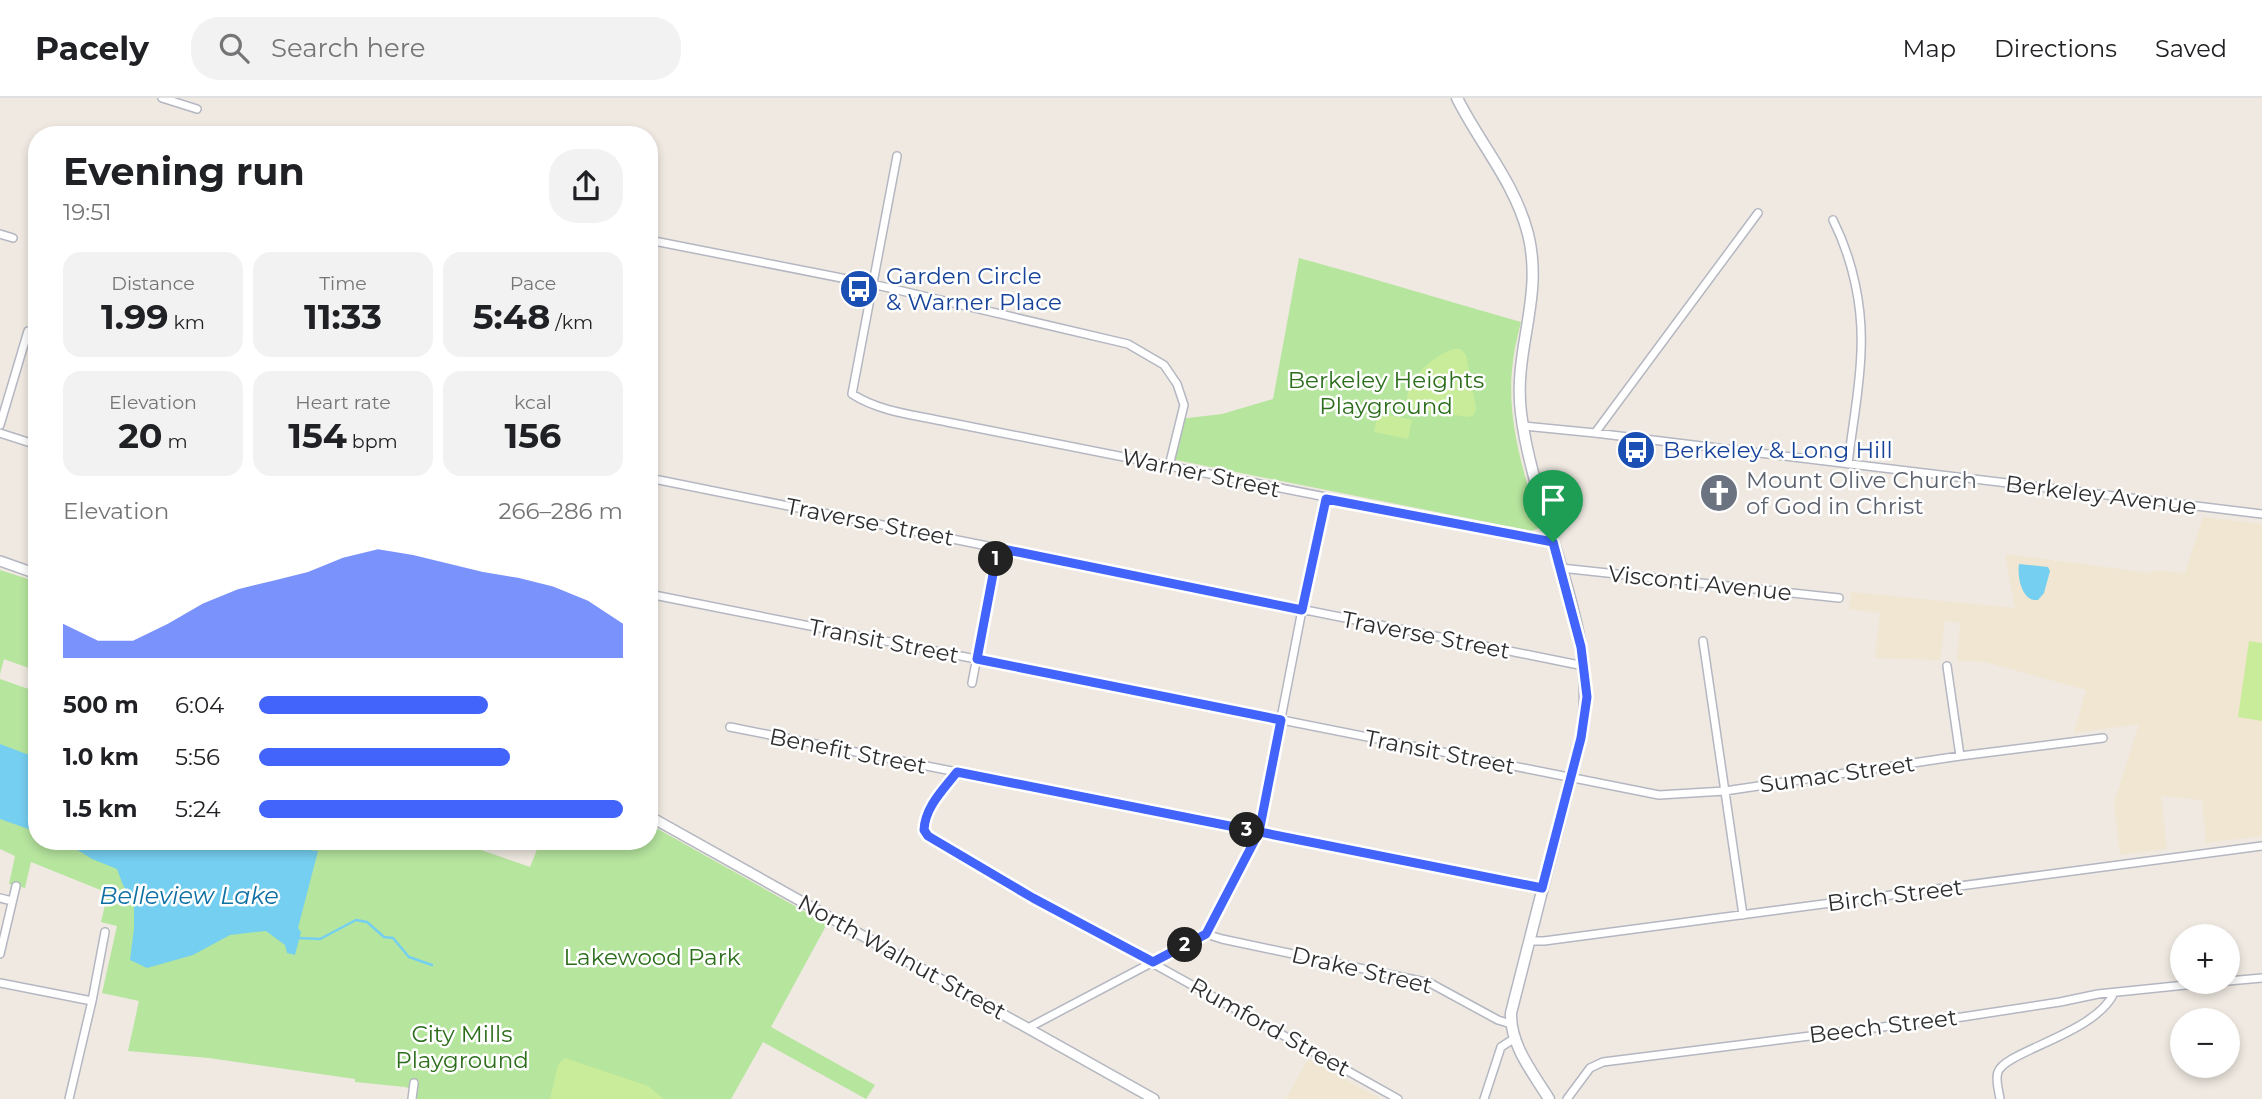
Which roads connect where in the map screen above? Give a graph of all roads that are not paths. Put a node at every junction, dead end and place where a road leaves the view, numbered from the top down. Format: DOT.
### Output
graph roads {
  1 [pos="162,98"];
  2 [pos="1457,98"];
  3 [pos="197,109"];
  4 [pos="897,156"];
  5 [pos="1758,213"];
  6 [pos="1833,220"];
  7 [pos="0,234"];
  8 [pos="13,238"];
  9 [pos="658,242"];
  10 [pos="872,284"];
  11 [pos="28,331"];
  12 [pos="0,425"];
  13 [pos="1523,426"];
  14 [pos="0,433"];
  15 [pos="1595,433"];
  16 [pos="28,443"];
  17 [pos="1848,464"];
  18 [pos="1169,466"];
  19 [pos="658,480"];
  20 [pos="1326,499"];
  21 [pos="2262,514"];
  22 [pos="1553,542"];
  23 [pos="998,548"];
  24 [pos="0,561"];
  25 [pos="1561,568"];
  26 [pos="28,571"];
  27 [pos="658,596"];
  28 [pos="1839,598"];
  29 [pos="1302,610"];
  30 [pos="1703,641"];
  31 [pos="977,659"];
  32 [pos="1584,666"];
  33 [pos="1947,666"];
  34 [pos="972,683"];
  35 [pos="1281,720"];
  36 [pos="730,727"];
  37 [pos="2103,738"];
  38 [pos="1960,756"];
  39 [pos="957,772"];
  40 [pos="1571,779"];
  41 [pos="1725,790"];
  42 [pos="658,821"];
  43 [pos="1259,832"];
  44 [pos="2262,846"];
  45 [pos="16,886"];
  46 [pos="1542,888"];
  47 [pos="0,898"];
  48 [pos="12,901"];
  49 [pos="1743,915"];
  50 [pos="105,932"];
  51 [pos="1206,934"];
  52 [pos="1528,941"];
  53 [pos="0,954"];
  54 [pos="1153,962"];
  55 [pos="2262,978"];
  56 [pos="2240,980"];
  57 [pos="0,983"];
  58 [pos="2170,987"];
  59 [pos="2114,993"];
  60 [pos="92,1001"];
  61 [pos="1511,1024"];
  62 [pos="1028,1028"];
  63 [pos="1515,1038"];
  64 [pos="414,1083"];
  65 [pos="69,1099"];
  66 [pos="412,1099"];
  67 [pos="1154,1099"];
  68 [pos="1398,1099"];
  69 [pos="1484,1099"];
  70 [pos="1549,1099"];
  71 [pos="1567,1099"];
  72 [pos="2000,1099"];
  1 -- 3 [label="street"];
  2 -- 13 [label="main road"];
  4 -- 10 [label="street"];
  5 -- 15 [label="street"];
  6 -- 17 [label="street"];
  7 -- 8 [label="street"];
  9 -- 10 [label="street"];
  10 -- 18 [label="street"];
  10 -- 18 [label="street, Warner Street"];
  11 -- 12 [label="street"];
  13 -- 15 [label="street, Berkeley Avenue"];
  13 -- 22 [label="main road"];
  14 -- 16 [label="street"];
  15 -- 17 [label="street, Berkeley Avenue"];
  17 -- 21 [label="street, Berkeley Avenue"];
  18 -- 20 [label="street, Warner Street"];
  19 -- 23 [label="street, Traverse Street"];
  20 -- 22 [label="street, Warner Street"];
  20 -- 29 [label="street"];
  22 -- 25 [label="main road"];
  23 -- 29 [label="street, Traverse Street"];
  23 -- 31 [label="street"];
  24 -- 26 [label="street"];
  25 -- 28 [label="street, Visconti Avenue"];
  25 -- 32 [label="main road"];
  27 -- 31 [label="street, Transit Street"];
  29 -- 32 [label="street, Traverse Street"];
  29 -- 35 [label="street"];
  30 -- 41 [label="street"];
  31 -- 34 [label="street"];
  31 -- 35 [label="street, Transit Street"];
  32 -- 40 [label="main road"];
  33 -- 38 [label="street"];
  35 -- 40 [label="street, Transit Street"];
  35 -- 43 [label="street"];
  36 -- 39 [label="street, Benefit Street"];
  37 -- 38 [label="street, Sumac Street"];
  38 -- 41 [label="street, Sumac Street"];
  39 -- 43 [label="street, Benefit Street"];
  39 -- 54 [label="street, Rumford Street"];
  40 -- 41 [label="street, Sumac Street"];
  40 -- 46 [label="main road"];
  41 -- 49 [label="street"];
  42 -- 62 [label="street, North Walnut Street"];
  43 -- 46 [label="street, Benefit Street"];
  43 -- 51 [label="street"];
  44 -- 49 [label="street, Birch Street"];
  45 -- 48 [label="street"];
  46 -- 52 [label="main road"];
  47 -- 48 [label="street"];
  48 -- 53 [label="street"];
  49 -- 52 [label="street, Birch Street"];
  50 -- 60 [label="street"];
  51 -- 54 [label="street"];
  51 -- 61 [label="street, Drake Street"];
  52 -- 61 [label="main road"];
  54 -- 62 [label="street"];
  54 -- 68 [label="street, Rumford Street"];
  55 -- 56 [label="street"];
  57 -- 60 [label="street"];
  58 -- 59 [label="street, Beech Street"];
  59 -- 71 [label="street, Beech Street"];
  59 -- 72 [label="street"];
  60 -- 65 [label="street"];
  61 -- 63 [label="main road"];
  62 -- 67 [label="street, North Walnut Street"];
  63 -- 69 [label="street"];
  63 -- 70 [label="main road"];
  64 -- 66 [label="street"];
}
